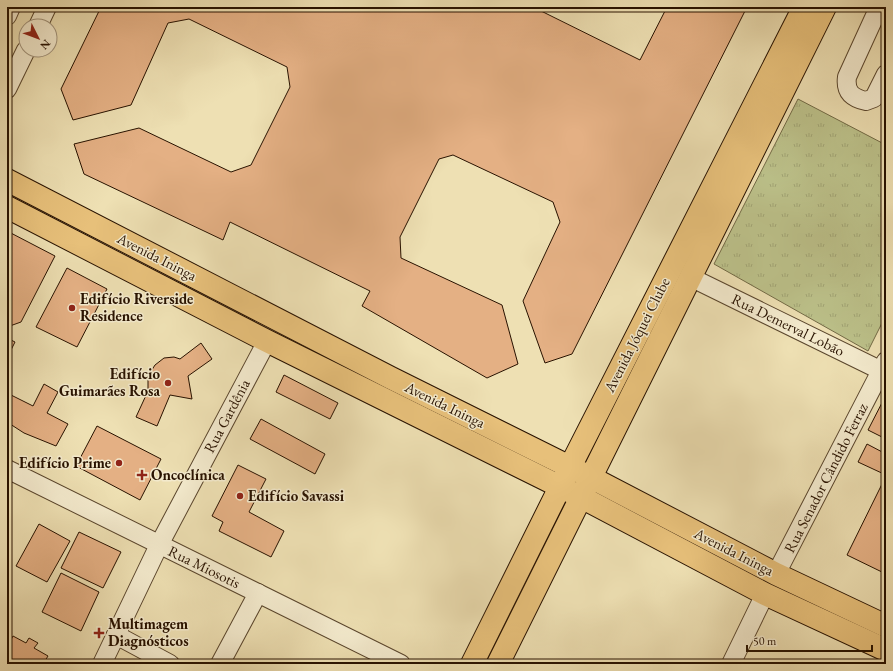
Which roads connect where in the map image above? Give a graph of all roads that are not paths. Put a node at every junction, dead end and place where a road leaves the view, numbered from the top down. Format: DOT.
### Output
graph roads {
  1 [pos="11,7"];
  2 [pos="47,7"];
  3 [pos="804,7"];
  4 [pos="825,7"];
  5 [pos="879,7"];
  6 [pos="7,16"];
  7 [pos="42,18"];
  8 [pos="22,58"];
  9 [pos="886,74"];
  10 [pos="7,90"];
  11 [pos="7,180"];
  12 [pos="7,207"];
  13 [pos="690,277"];
  14 [pos="267,341"];
  15 [pos="884,368"];
  16 [pos="570,467"];
  17 [pos="7,469"];
  18 [pos="590,477"];
  19 [pos="561,486"];
  20 [pos="581,497"];
  21 [pos="159,545"];
  22 [pos="776,574"];
  23 [pos="258,593"];
  24 [pos="765,594"];
  25 [pos="886,626"];
  26 [pos="116,635"];
  27 [pos="886,650"];
  28 [pos="102,664"];
  29 [pos="170,664"];
  30 [pos="220,664"];
  31 [pos="401,664"];
  32 [pos="472,664"];
  33 [pos="498,664"];
  34 [pos="731,664"];
  1 -- 6 [label="street"];
  2 -- 7 [label="street"];
  3 -- 16 [label="main road, Avenida Jóquei Clube"];
  4 -- 13 [label="main road, Avenida Jóquei Clube"];
  5 -- 9 [label="street"];
  8 -- 10 [label="street"];
  11 -- 16 [label="main road, Avenida Ininga"];
  12 -- 14 [label="main road, Avenida Ininga"];
  13 -- 15 [label="street, Rua Demerval Lobão"];
  13 -- 18 [label="main road, Avenida Jóquei Clube"];
  14 -- 19 [label="main road, Avenida Ininga"];
  14 -- 21 [label="street, Rua Gardênia"];
  15 -- 22 [label="street, Rua Senador Cândido Ferraz"];
  16 -- 18 [label="main road, Avenida Ininga"];
  16 -- 19 [label="main road, Avenida Jóquei Clube"];
  17 -- 21 [label="street, Rua Miosotis"];
  18 -- 20 [label="main road, Avenida Jóquei Clube"];
  18 -- 22 [label="main road, Avenida Ininga"];
  19 -- 20 [label="main road, Avenida Ininga"];
  19 -- 32 [label="main road, Avenida Jóquei Clube"];
  20 -- 24 [label="main road, Avenida Ininga"];
  20 -- 33 [label="main road, Avenida Jóquei Clube"];
  21 -- 23 [label="street, Rua Miosotis"];
  21 -- 26 [label="street, Rua Gardênia"];
  22 -- 25 [label="main road, Avenida Ininga"];
  23 -- 30 [label="street"];
  23 -- 31 [label="street, Rua Miosotis"];
  24 -- 27 [label="main road, Avenida Ininga"];
  24 -- 34 [label="street"];
  26 -- 28 [label="street, Rua Gardênia"];
  26 -- 29 [label="street"];
}
